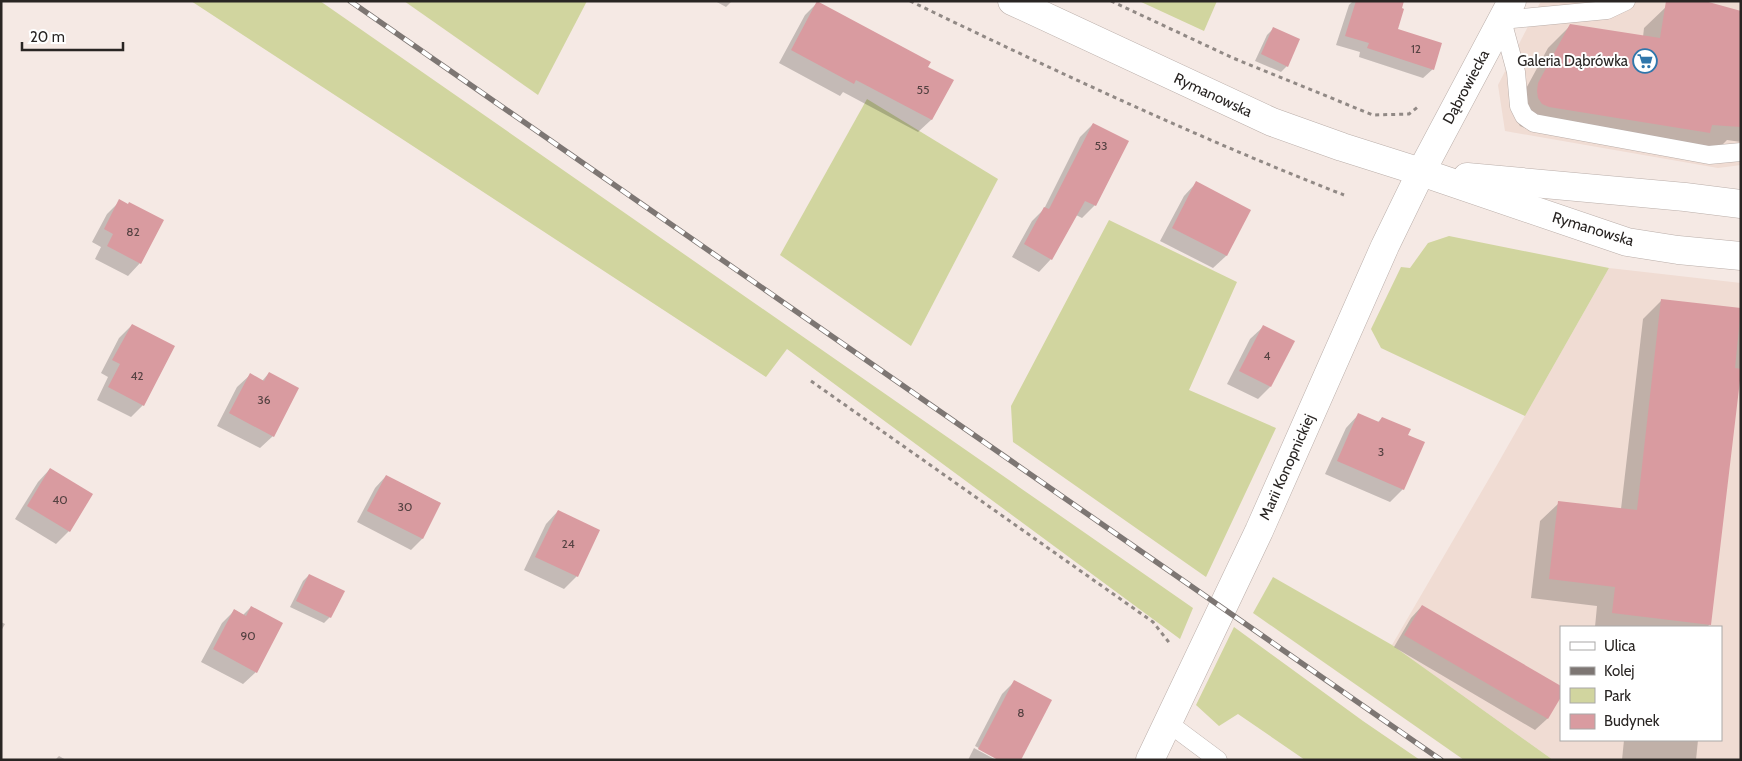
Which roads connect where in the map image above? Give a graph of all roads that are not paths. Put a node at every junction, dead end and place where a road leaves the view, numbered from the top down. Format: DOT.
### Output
graph roads {
  1 [pos="1012,1"];
  2 [pos="1626,1"];
  3 [pos="1507,11"];
  4 [pos="1741,152"];
  5 [pos="1421,172"];
  6 [pos="1741,204"];
  7 [pos="1741,256"];
  8 [pos="1167,722"];
  9 [pos="1150,760"];
  10 [pos="1218,760"];
  1 -- 5 [label="main road, Rymanowska"];
  2 -- 3 [label="lane"];
  3 -- 4 [label="lane"];
  3 -- 5 [label="main road, Dąbrowiecka"];
  5 -- 6 [label="main road, Rymanowska"];
  5 -- 7 [label="main road, Rymanowska"];
  5 -- 8 [label="main road, Marii Konopnickiej"];
  8 -- 9 [label="main road, Marii Konopnickiej"];
  8 -- 10 [label="lane"];
}
